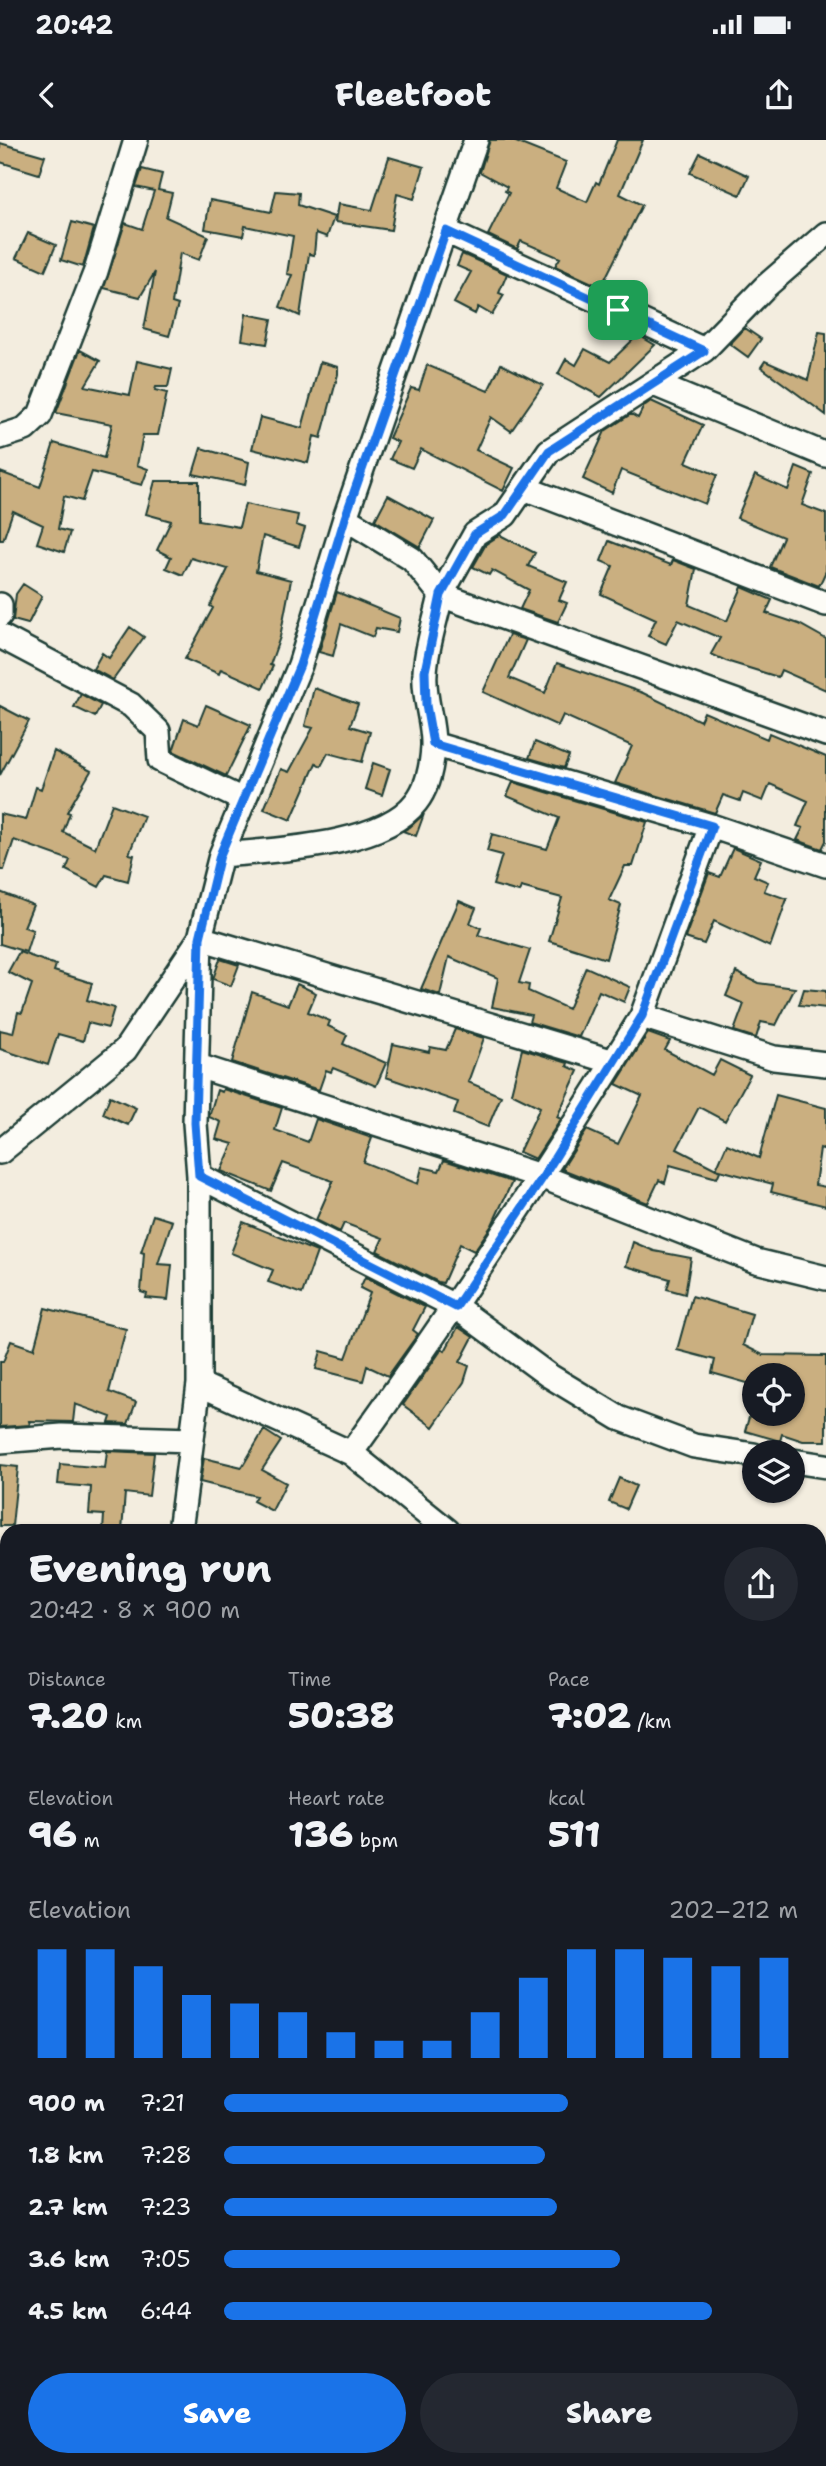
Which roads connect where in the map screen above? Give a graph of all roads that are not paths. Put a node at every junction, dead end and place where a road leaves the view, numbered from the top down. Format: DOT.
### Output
graph roads {
  1 [pos="136,140"];
  2 [pos="476,140"];
  3 [pos="446,231"];
  4 [pos="826,234"];
  5 [pos="704,351"];
  6 [pos="654,384"];
  7 [pos="0,437"];
  8 [pos="826,456"];
  9 [pos="524,488"];
  10 [pos="345,518"];
  11 [pos="441,595"];
  12 [pos="826,604"];
  13 [pos="0,605"];
  14 [pos="0,615"];
  15 [pos="0,636"];
  16 [pos="826,734"];
  17 [pos="433,744"];
  18 [pos="243,800"];
  19 [pos="712,826"];
  20 [pos="220,855"];
  21 [pos="826,865"];
  22 [pos="200,938"];
  23 [pos="642,1016"];
  24 [pos="614,1062"];
  25 [pos="826,1064"];
  26 [pos="198,1066"];
  27 [pos="0,1152"];
  28 [pos="199,1176"];
  29 [pos="543,1177"];
  30 [pos="826,1278"];
  31 [pos="456,1307"];
  32 [pos="199,1384"];
  33 [pos="192,1440"];
  34 [pos="0,1441"];
  35 [pos="351,1453"];
  36 [pos="742,1453"];
  37 [pos="805,1463"];
  38 [pos="826,1466"];
  39 [pos="181,1524"];
  40 [pos="439,1524"];
  1 -- 7 [label="street"];
  2 -- 3 [label="street"];
  3 -- 5 [label="street"];
  3 -- 10 [label="street"];
  4 -- 5 [label="street"];
  5 -- 6 [label="street"];
  6 -- 8 [label="street"];
  6 -- 9 [label="street"];
  9 -- 11 [label="street"];
  9 -- 12 [label="street"];
  10 -- 11 [label="street"];
  10 -- 18 [label="street"];
  11 -- 16 [label="street"];
  11 -- 17 [label="street"];
  13 -- 14 [label="street"];
  15 -- 18 [label="street"];
  17 -- 19 [label="street"];
  17 -- 20 [label="street"];
  18 -- 20 [label="street"];
  19 -- 21 [label="street"];
  19 -- 23 [label="street"];
  20 -- 22 [label="street"];
  22 -- 24 [label="street"];
  22 -- 26 [label="street"];
  22 -- 27 [label="street"];
  23 -- 24 [label="street"];
  23 -- 25 [label="street"];
  24 -- 29 [label="street"];
  26 -- 28 [label="street"];
  26 -- 29 [label="street"];
  28 -- 31 [label="street"];
  28 -- 32 [label="street"];
  29 -- 30 [label="street"];
  29 -- 31 [label="street"];
  31 -- 35 [label="street"];
  31 -- 36 [label="street"];
  32 -- 33 [label="street"];
  32 -- 35 [label="street"];
  33 -- 34 [label="street"];
  33 -- 39 [label="street"];
  35 -- 40 [label="street"];
  37 -- 38 [label="street"];
}
